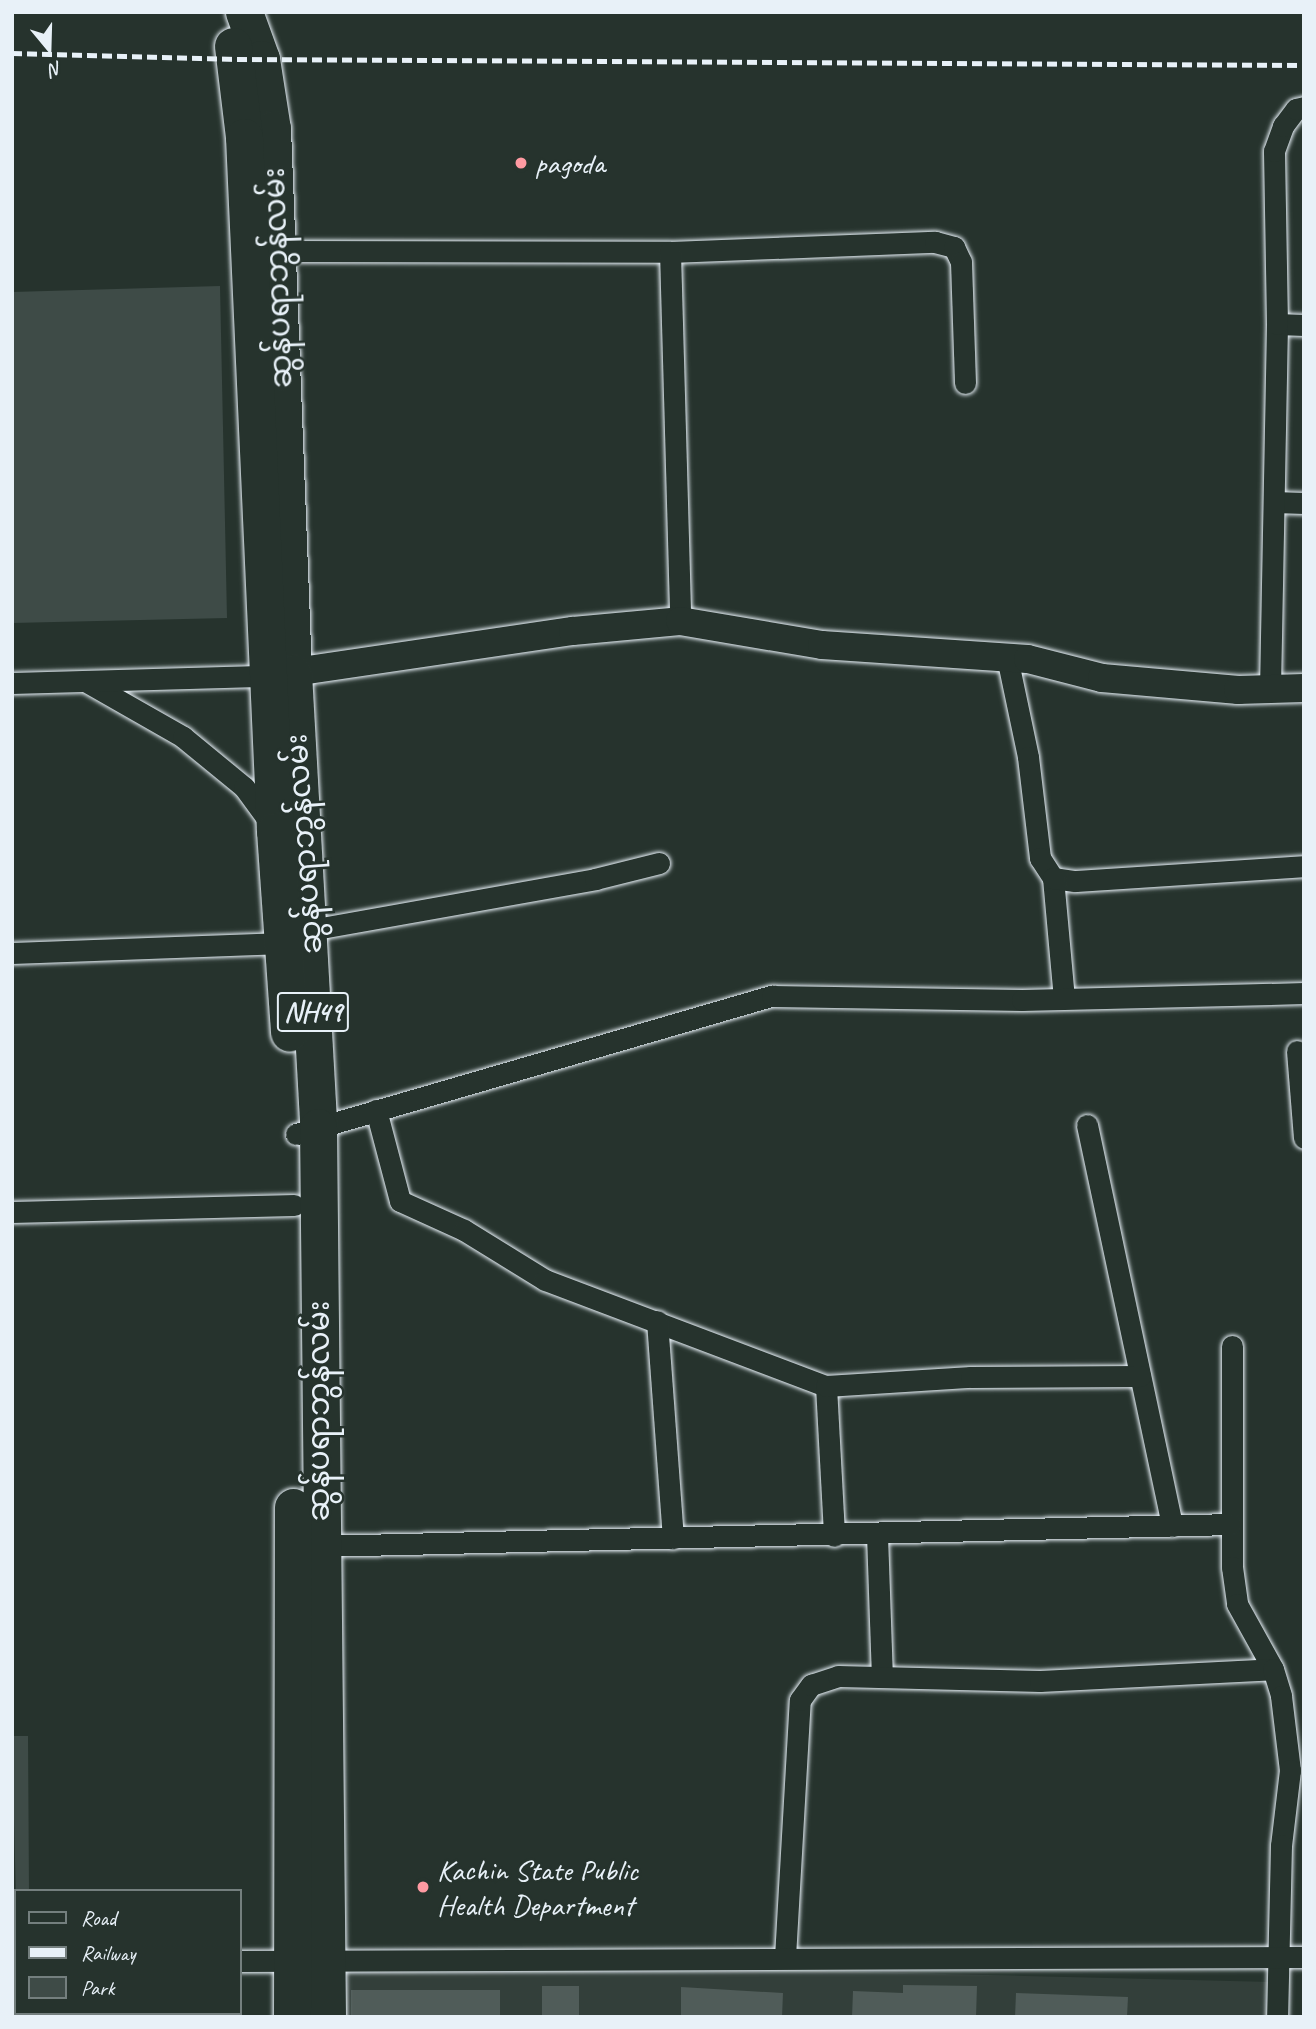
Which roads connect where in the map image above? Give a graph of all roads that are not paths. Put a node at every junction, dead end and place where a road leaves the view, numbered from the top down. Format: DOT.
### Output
graph roads {
  1 [pos="221,12"];
  2 [pos="244,12"];
  3 [pos="264,12"];
  4 [pos="257,49"];
  5 [pos="1304,107"];
  6 [pos="279,251"];
  7 [pos="670,252"];
  8 [pos="1277,324"];
  9 [pos="1304,325"];
  10 [pos="965,383"];
  11 [pos="1274,502"];
  12 [pos="1304,503"];
  13 [pos="680,621"];
  14 [pos="1007,657"];
  15 [pos="280,674"];
  16 [pos="83,680"];
  17 [pos="12,683"];
  18 [pos="1270,688"];
  19 [pos="1304,688"];
  20 [pos="275,831"];
  21 [pos="659,863"];
  22 [pos="1304,866"];
  23 [pos="1053,878"];
  24 [pos="297,936"];
  25 [pos="12,953"];
  26 [pos="1304,993"];
  27 [pos="1064,999"];
  28 [pos="1297,1051"];
  29 [pos="376,1110"];
  30 [pos="1087,1125"];
  31 [pos="307,1130"];
  32 [pos="1304,1138"];
  33 [pos="294,1205"];
  34 [pos="12,1212"];
  35 [pos="657,1321"];
  36 [pos="1232,1346"];
  37 [pos="1140,1376"];
  38 [pos="826,1386"];
  39 [pos="1231,1524"];
  40 [pos="1171,1526"];
  41 [pos="877,1535"];
  42 [pos="834,1536"];
  43 [pos="673,1538"];
  44 [pos="319,1546"];
  45 [pos="1273,1669"];
  46 [pos="882,1676"];
  47 [pos="785,1957"];
  48 [pos="1282,1957"];
  49 [pos="1304,1957"];
  50 [pos="308,1960"];
  51 [pos="242,1961"];
  52 [pos="292,2017"];
  53 [pos="327,2017"];
  54 [pos="1278,2017"];
  1 -- 15 [label="highway, ဆွန်ပရာဘွန်လမ်း / NH49"];
  2 -- 4 [label="highway, ဆွန်ပရာဘွန်လမ်း / NH49"];
  3 -- 4 [label="highway"];
  4 -- 6 [label="highway, ဆွန်ပရာဘွန်လမ်း / NH49"];
  5 -- 8 [label="street"];
  6 -- 7 [label="street"];
  6 -- 15 [label="highway, ဆွန်ပရာဘွန်လမ်း / NH49"];
  7 -- 10 [label="street"];
  7 -- 13 [label="street"];
  8 -- 9 [label="street"];
  8 -- 11 [label="street"];
  11 -- 12 [label="street"];
  11 -- 18 [label="street"];
  13 -- 14 [label="street"];
  13 -- 15 [label="street"];
  14 -- 18 [label="street"];
  14 -- 23 [label="street"];
  15 -- 16 [label="street"];
  15 -- 20 [label="highway, ဆွန်ပရာဘွန်လမ်း / NH49"];
  15 -- 24 [label="highway, ဆွန်ပရာဘွန်လမ်း / NH49"];
  16 -- 17 [label="street"];
  16 -- 20 [label="street"];
  18 -- 19 [label="street"];
  20 -- 24 [label="highway, ဆွန်ပရာဘွန်လမ်း / NH49"];
  21 -- 24 [label="street"];
  22 -- 23 [label="street"];
  23 -- 27 [label="street"];
  24 -- 25 [label="street"];
  24 -- 31 [label="highway, ဆွန်ပရာဘွန်လမ်း / NH49"];
  26 -- 27 [label="street"];
  27 -- 29 [label="street"];
  28 -- 32 [label="street"];
  29 -- 31 [label="street"];
  29 -- 35 [label="street"];
  30 -- 37 [label="street"];
  31 -- 33 [label="highway, ဆွန်ပရာဘွန်လမ်း / NH49"];
  31 -- 44 [label="highway, ဆွန်ပရာဘွန်လမ်း / NH49"];
  33 -- 34 [label="street"];
  33 -- 50 [label="highway, ဆွန်ပရာဘွန်လမ်း / NH49"];
  35 -- 38 [label="street"];
  35 -- 43 [label="street"];
  36 -- 39 [label="street"];
  37 -- 38 [label="street"];
  37 -- 40 [label="street"];
  38 -- 42 [label="street"];
  39 -- 40 [label="street"];
  39 -- 45 [label="street"];
  40 -- 41 [label="street"];
  41 -- 42 [label="street"];
  41 -- 46 [label="street"];
  42 -- 43 [label="street"];
  43 -- 44 [label="street"];
  44 -- 50 [label="highway, ဆွန်ပရာဘွန်လမ်း / NH49"];
  45 -- 46 [label="street"];
  45 -- 48 [label="street"];
  46 -- 47 [label="street"];
  47 -- 48 [label="street"];
  47 -- 50 [label="street"];
  48 -- 49 [label="street"];
  48 -- 54 [label="street"];
  50 -- 51 [label="street"];
  50 -- 52 [label="highway, ဆွန်ပရာဘွန်လမ်း / NH49"];
  50 -- 53 [label="highway, ဆွန်ပရာဘွန်လမ်း / NH49"];
}
